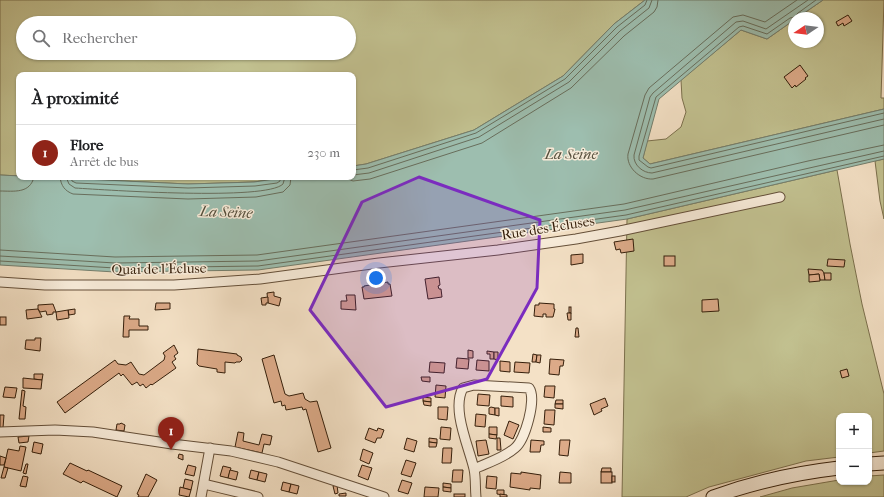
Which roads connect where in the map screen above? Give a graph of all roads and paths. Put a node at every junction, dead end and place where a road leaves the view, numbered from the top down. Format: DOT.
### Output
graph roads {
  1 [pos="780,197"];
  2 [pos="318,272"];
  3 [pos="0,282"];
  4 [pos="0,432"];
  5 [pos="210,448"];
  6 [pos="884,463"];
  7 [pos="872,464"];
  8 [pos="836,468"];
  9 [pos="884,468"];
  10 [pos="474,470"];
  11 [pos="872,470"];
  12 [pos="836,474"];
  13 [pos="204,484"];
  14 [pos="201,497"];
  15 [pos="258,497"];
  16 [pos="384,497"];
  17 [pos="476,497"];
  18 [pos="713,497"];
  19 [pos="734,497"];
  1 -- 2 [label="street, Rue des Écluses"];
  2 -- 3 [label="street, Quai de l'Écluse"];
  4 -- 5 [label="street"];
  5 -- 13 [label="street"];
  5 -- 16 [label="street"];
  6 -- 7 [label="main road"];
  8 -- 18 [label="main road"];
  9 -- 11 [label="main road"];
  10 -- 10 [label="street"];
  10 -- 17 [label="street"];
  12 -- 19 [label="main road"];
  13 -- 14 [label="street"];
  13 -- 15 [label="street"];
}
